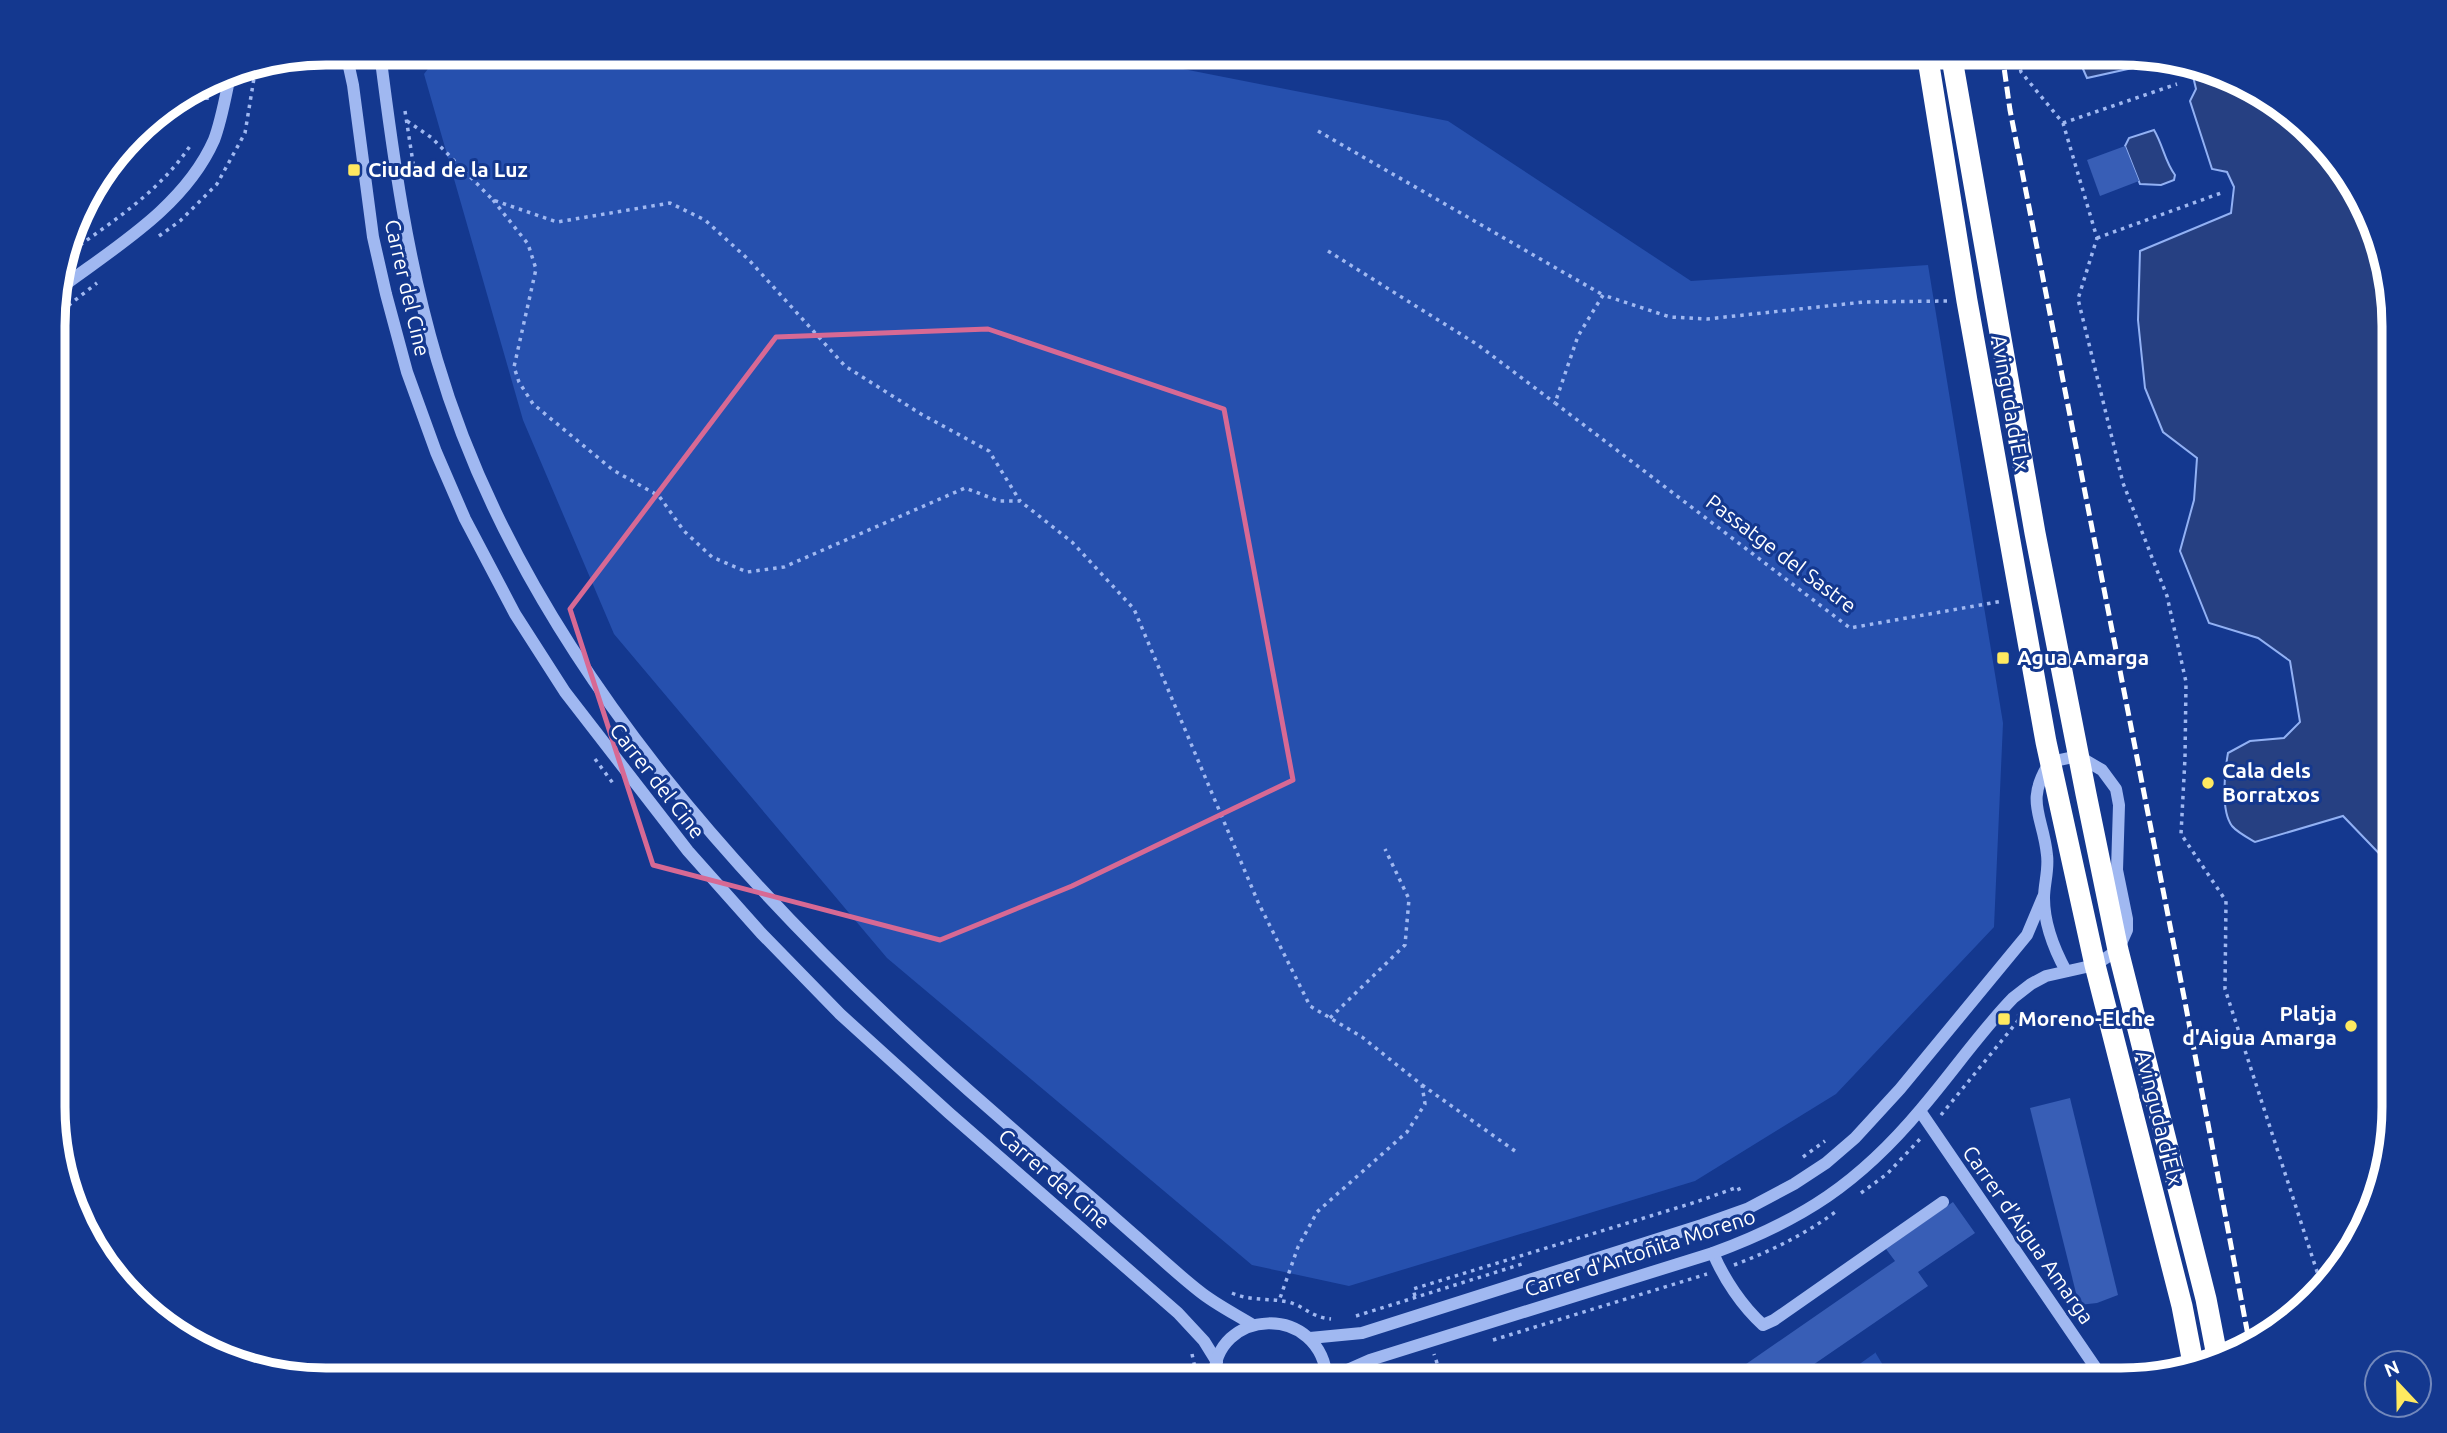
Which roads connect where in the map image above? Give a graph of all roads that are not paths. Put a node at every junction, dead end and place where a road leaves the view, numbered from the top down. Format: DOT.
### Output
graph roads {
  1 [pos="349,65"];
  2 [pos="382,65"];
  3 [pos="1929,65"];
  4 [pos="1953,65"];
  5 [pos="228,84"];
  6 [pos="69,281"];
  7 [pos="2078,756"];
  8 [pos="2050,762"];
  9 [pos="2044,897"];
  10 [pos="2118,950"];
  11 [pos="2095,965"];
  12 [pos="2066,971"];
  13 [pos="1920,1111"];
  14 [pos="1943,1202"];
  15 [pos="1713,1253"];
  16 [pos="1253,1325"];
  17 [pos="1310,1338"];
  18 [pos="2216,1350"];
  19 [pos="2192,1358"];
  20 [pos="1217,1362"];
  21 [pos="1216,1368"];
  22 [pos="1324,1368"];
  23 [pos="1349,1368"];
  24 [pos="2096,1368"];
  1 -- 20 [label="street, Carrer del Cine"];
  2 -- 16 [label="street, Carrer del Cine"];
  3 -- 8 [label="highway, Avinguda d'Elx"];
  4 -- 7 [label="highway, Avinguda d'Elx"];
  5 -- 6 [label="street"];
  7 -- 8 [label="street"];
  7 -- 10 [label="highway, Avinguda d'Elx"];
  7 -- 10 [label="street, Avinguda d'Elx"];
  8 -- 9 [label="street"];
  8 -- 11 [label="highway, Avinguda d'Elx"];
  9 -- 12 [label="street"];
  9 -- 17 [label="street, Carrer d'Antoñita Moreno"];
  10 -- 11 [label="street, Carrer d'Antoñita Moreno"];
  10 -- 18 [label="highway, Avinguda d'Elx"];
  11 -- 12 [label="street, Carrer d'Antoñita Moreno"];
  11 -- 19 [label="highway, Avinguda d'Elx"];
  12 -- 13 [label="street, Carrer d'Antoñita Moreno"];
  13 -- 15 [label="street, Carrer d'Antoñita Moreno"];
  13 -- 24 [label="street, Carrer d'Aigua Amarga"];
  14 -- 15 [label="street"];
  15 -- 23 [label="street, Carrer d'Antoñita Moreno"];
  16 -- 17 [label="street"];
  16 -- 20 [label="street"];
  17 -- 22 [label="street"];
  20 -- 21 [label="street"];
}
